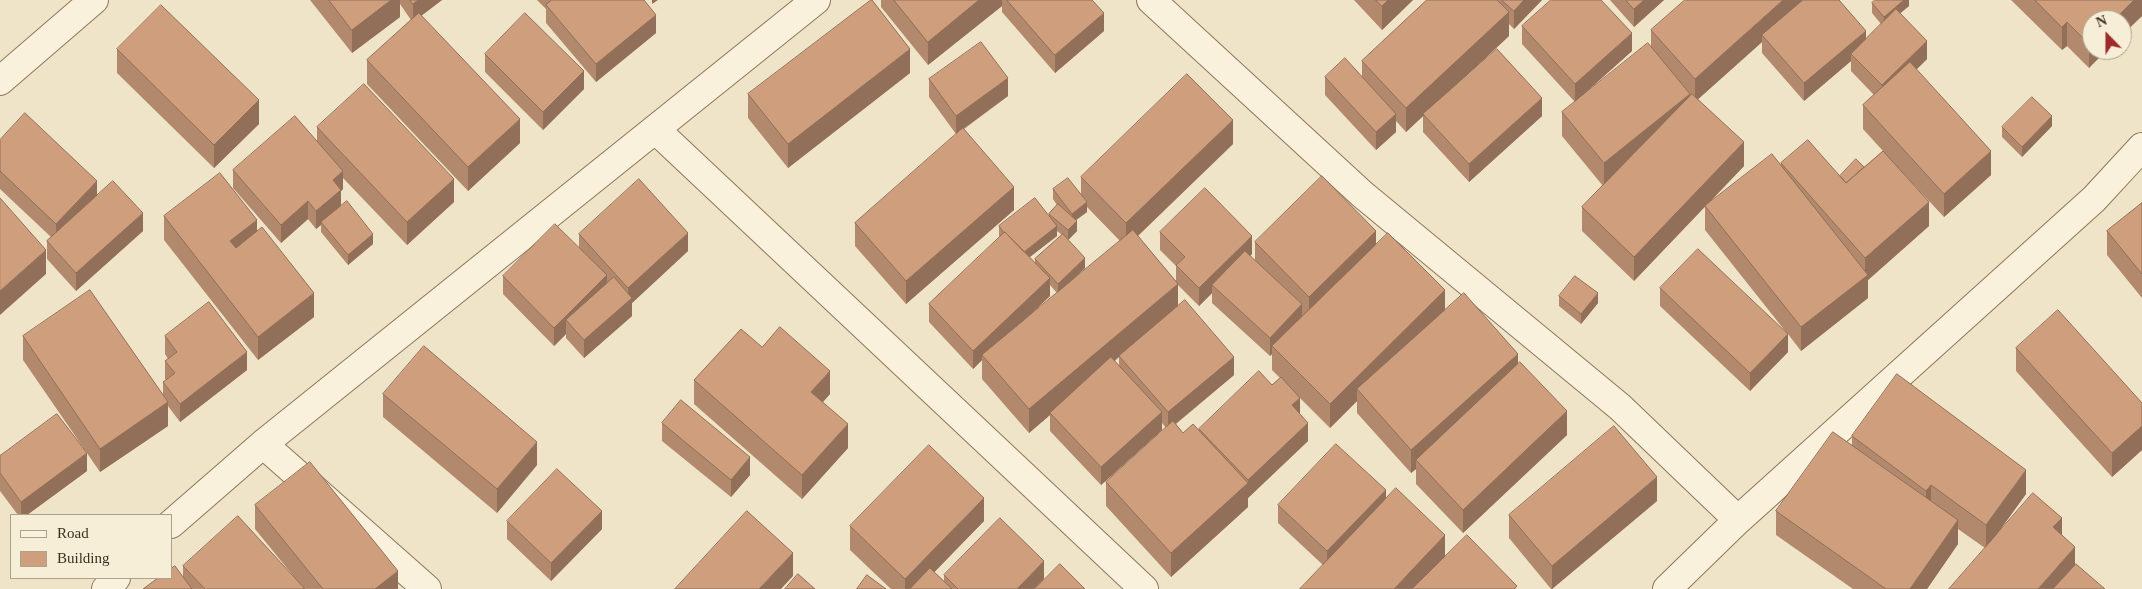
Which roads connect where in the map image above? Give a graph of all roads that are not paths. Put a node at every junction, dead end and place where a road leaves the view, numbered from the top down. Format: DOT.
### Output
graph roads {
  1 [pos="94,0"];
  2 [pos="816,0"];
  3 [pos="1151,0"];
  4 [pos="0,81"];
  5 [pos="656,130"];
  6 [pos="2142,147"];
  7 [pos="264,444"];
  8 [pos="1738,520"];
  9 [pos="172,523"];
  10 [pos="115,579"];
  11 [pos="106,589"];
  12 [pos="428,589"];
  13 [pos="1144,589"];
  14 [pos="1667,589"];
  1 -- 4 [label="street"];
  2 -- 5 [label="street"];
  3 -- 8 [label="street"];
  5 -- 7 [label="street"];
  5 -- 13 [label="street"];
  6 -- 8 [label="street"];
  7 -- 9 [label="street"];
  7 -- 12 [label="street"];
  8 -- 14 [label="street"];
  10 -- 11 [label="street"];
}
